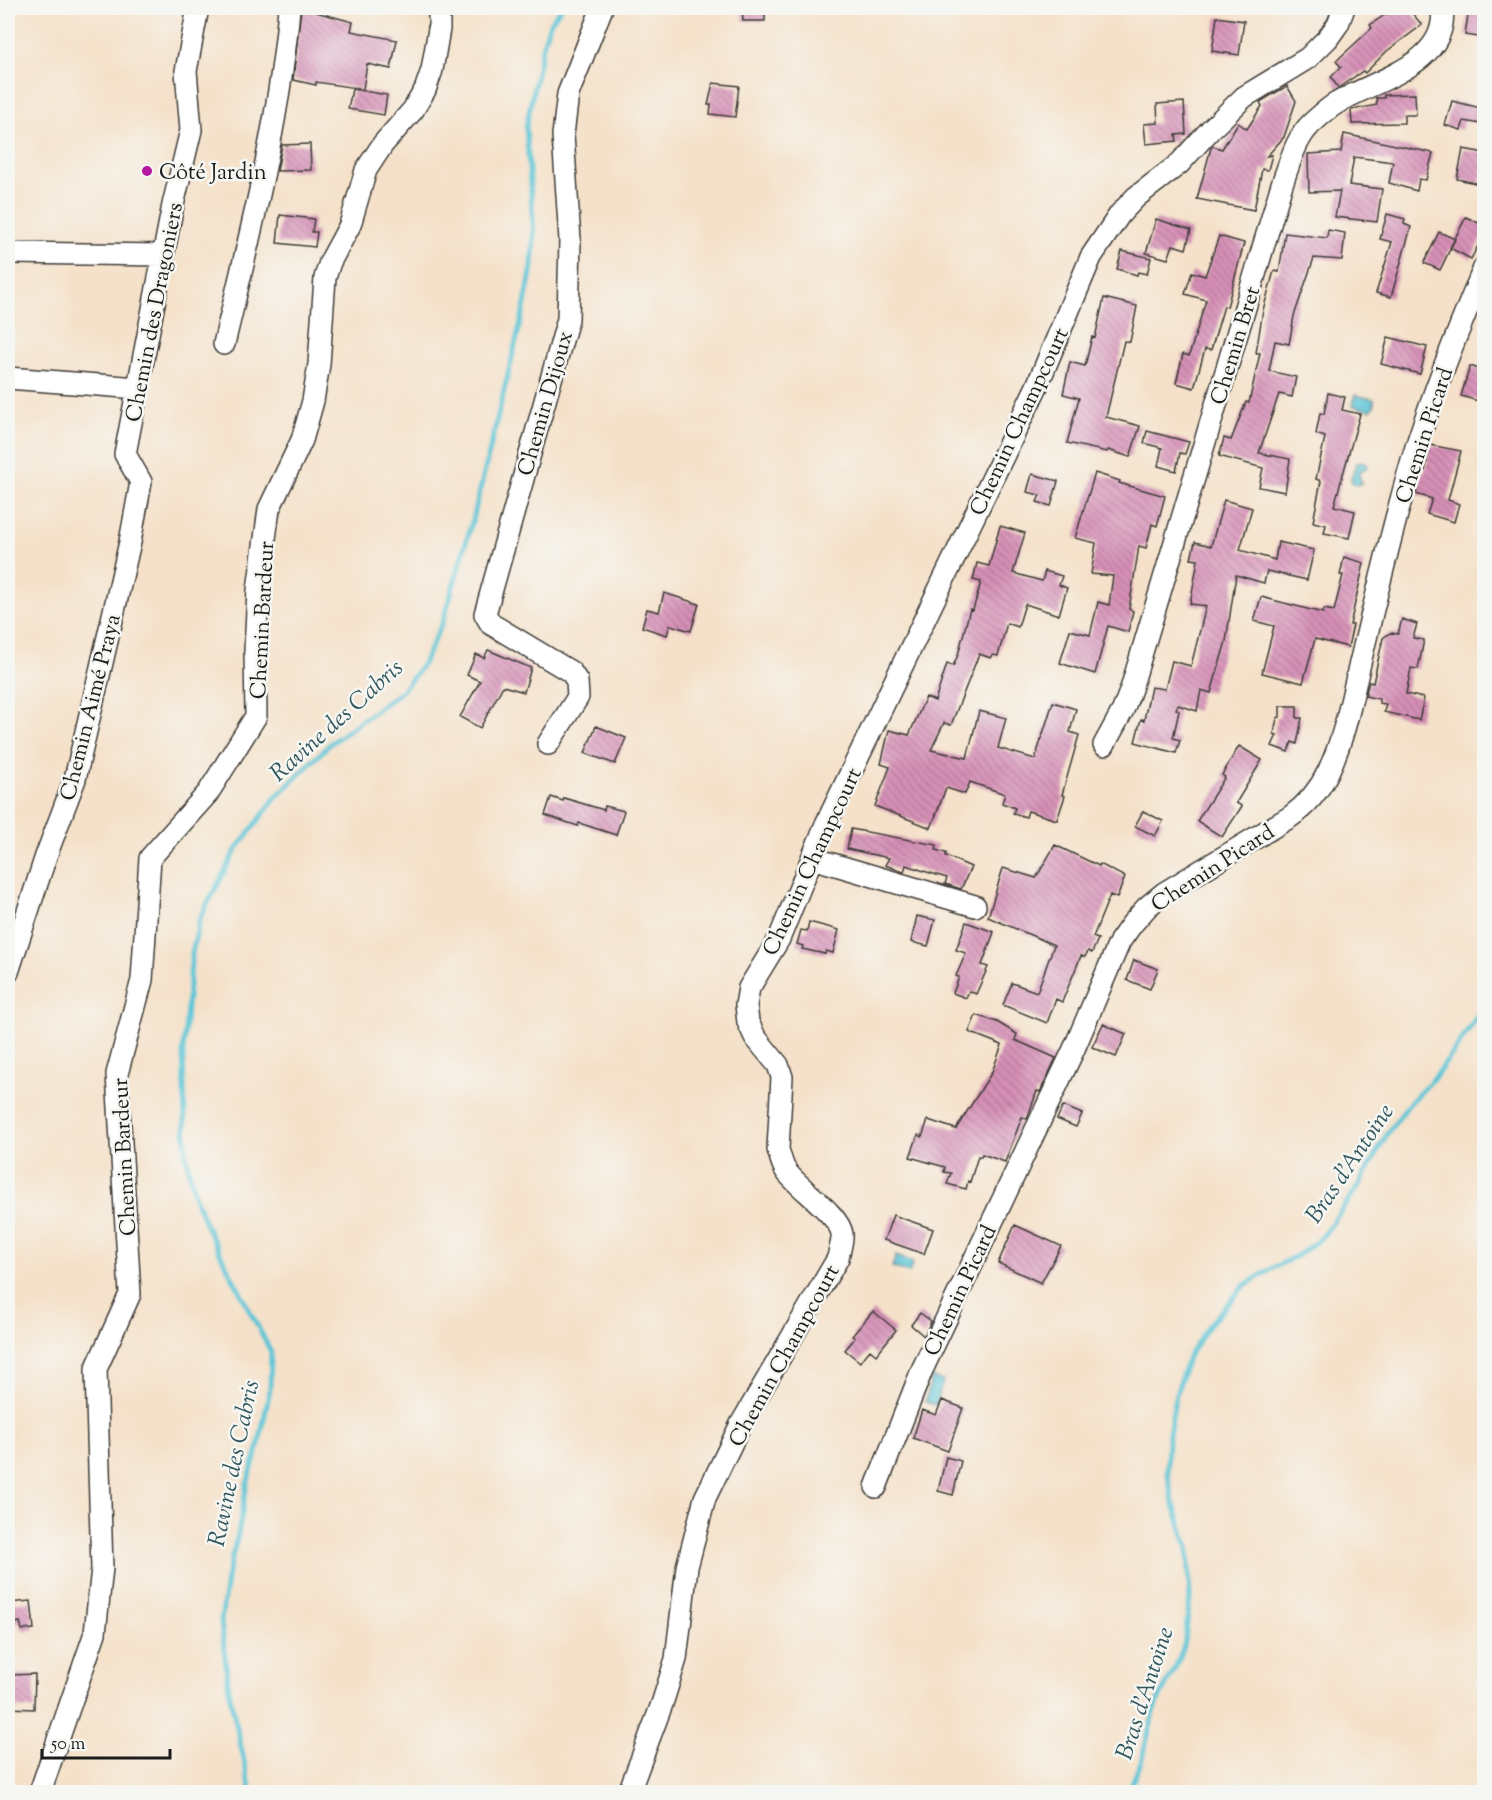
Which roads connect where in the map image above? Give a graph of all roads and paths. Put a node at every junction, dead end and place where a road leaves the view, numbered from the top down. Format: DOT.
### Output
graph roads {
  1 [pos="198,8"];
  2 [pos="288,8"];
  3 [pos="439,8"];
  4 [pos="602,8"];
  5 [pos="1344,8"];
  6 [pos="1442,8"];
  7 [pos="8,253"];
  8 [pos="164,255"];
  9 [pos="1485,268"];
  10 [pos="224,344"];
  11 [pos="8,378"];
  12 [pos="138,388"];
  13 [pos="130,542"];
  14 [pos="548,744"];
  15 [pos="1104,745"];
  16 [pos="812,858"];
  17 [pos="975,906"];
  18 [pos="8,972"];
  19 [pos="876,1487"];
  20 [pos="40,1792"];
  21 [pos="629,1792"];
  1 -- 8 [label="street, Chemin des Dragoniers"];
  2 -- 10 [label="street"];
  3 -- 20 [label="street, Chemin Bardeur"];
  4 -- 14 [label="street, Chemin Dijoux"];
  5 -- 16 [label="street, Chemin Champcourt"];
  6 -- 15 [label="street, Chemin Bret"];
  7 -- 8 [label="street"];
  8 -- 12 [label="street, Chemin des Dragoniers"];
  9 -- 19 [label="street, Chemin Picard"];
  11 -- 12 [label="street"];
  12 -- 13 [label="street, Chemin des Dragoniers"];
  13 -- 18 [label="street, Chemin Aimé Praya"];
  16 -- 17 [label="street"];
  16 -- 21 [label="street, Chemin Champcourt"];
}
